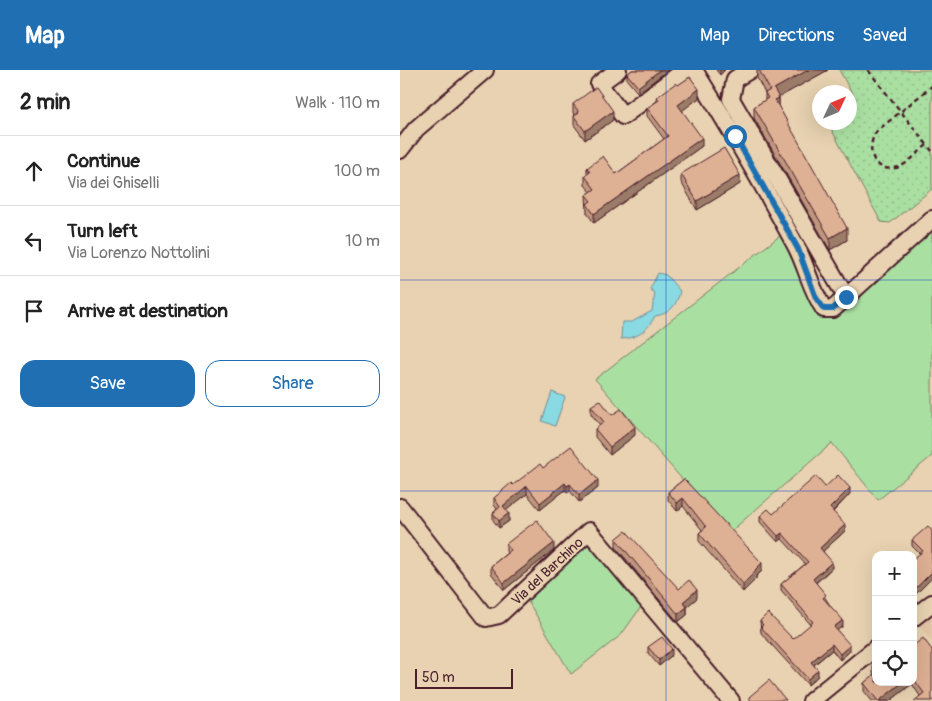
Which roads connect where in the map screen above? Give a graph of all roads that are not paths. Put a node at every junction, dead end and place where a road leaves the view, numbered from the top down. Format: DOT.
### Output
graph roads {
  1 [pos="485,70"];
  2 [pos="618,70"];
  3 [pos="685,70"];
  4 [pos="694,70"];
  5 [pos="750,70"];
  6 [pos="400,150"];
  7 [pos="932,219"];
  8 [pos="846,297"];
  9 [pos="400,507"];
  10 [pos="932,603"];
  11 [pos="917,615"];
  12 [pos="872,651"];
  13 [pos="731,701"];
  14 [pos="811,701"];
  1 -- 6 [label="street"];
  2 -- 3 [label="street"];
  4 -- 8 [label="street"];
  5 -- 8 [label="street"];
  7 -- 8 [label="street"];
  9 -- 13 [label="street, Via del Barchino"];
  10 -- 11 [label="street"];
  12 -- 14 [label="street"];
}
